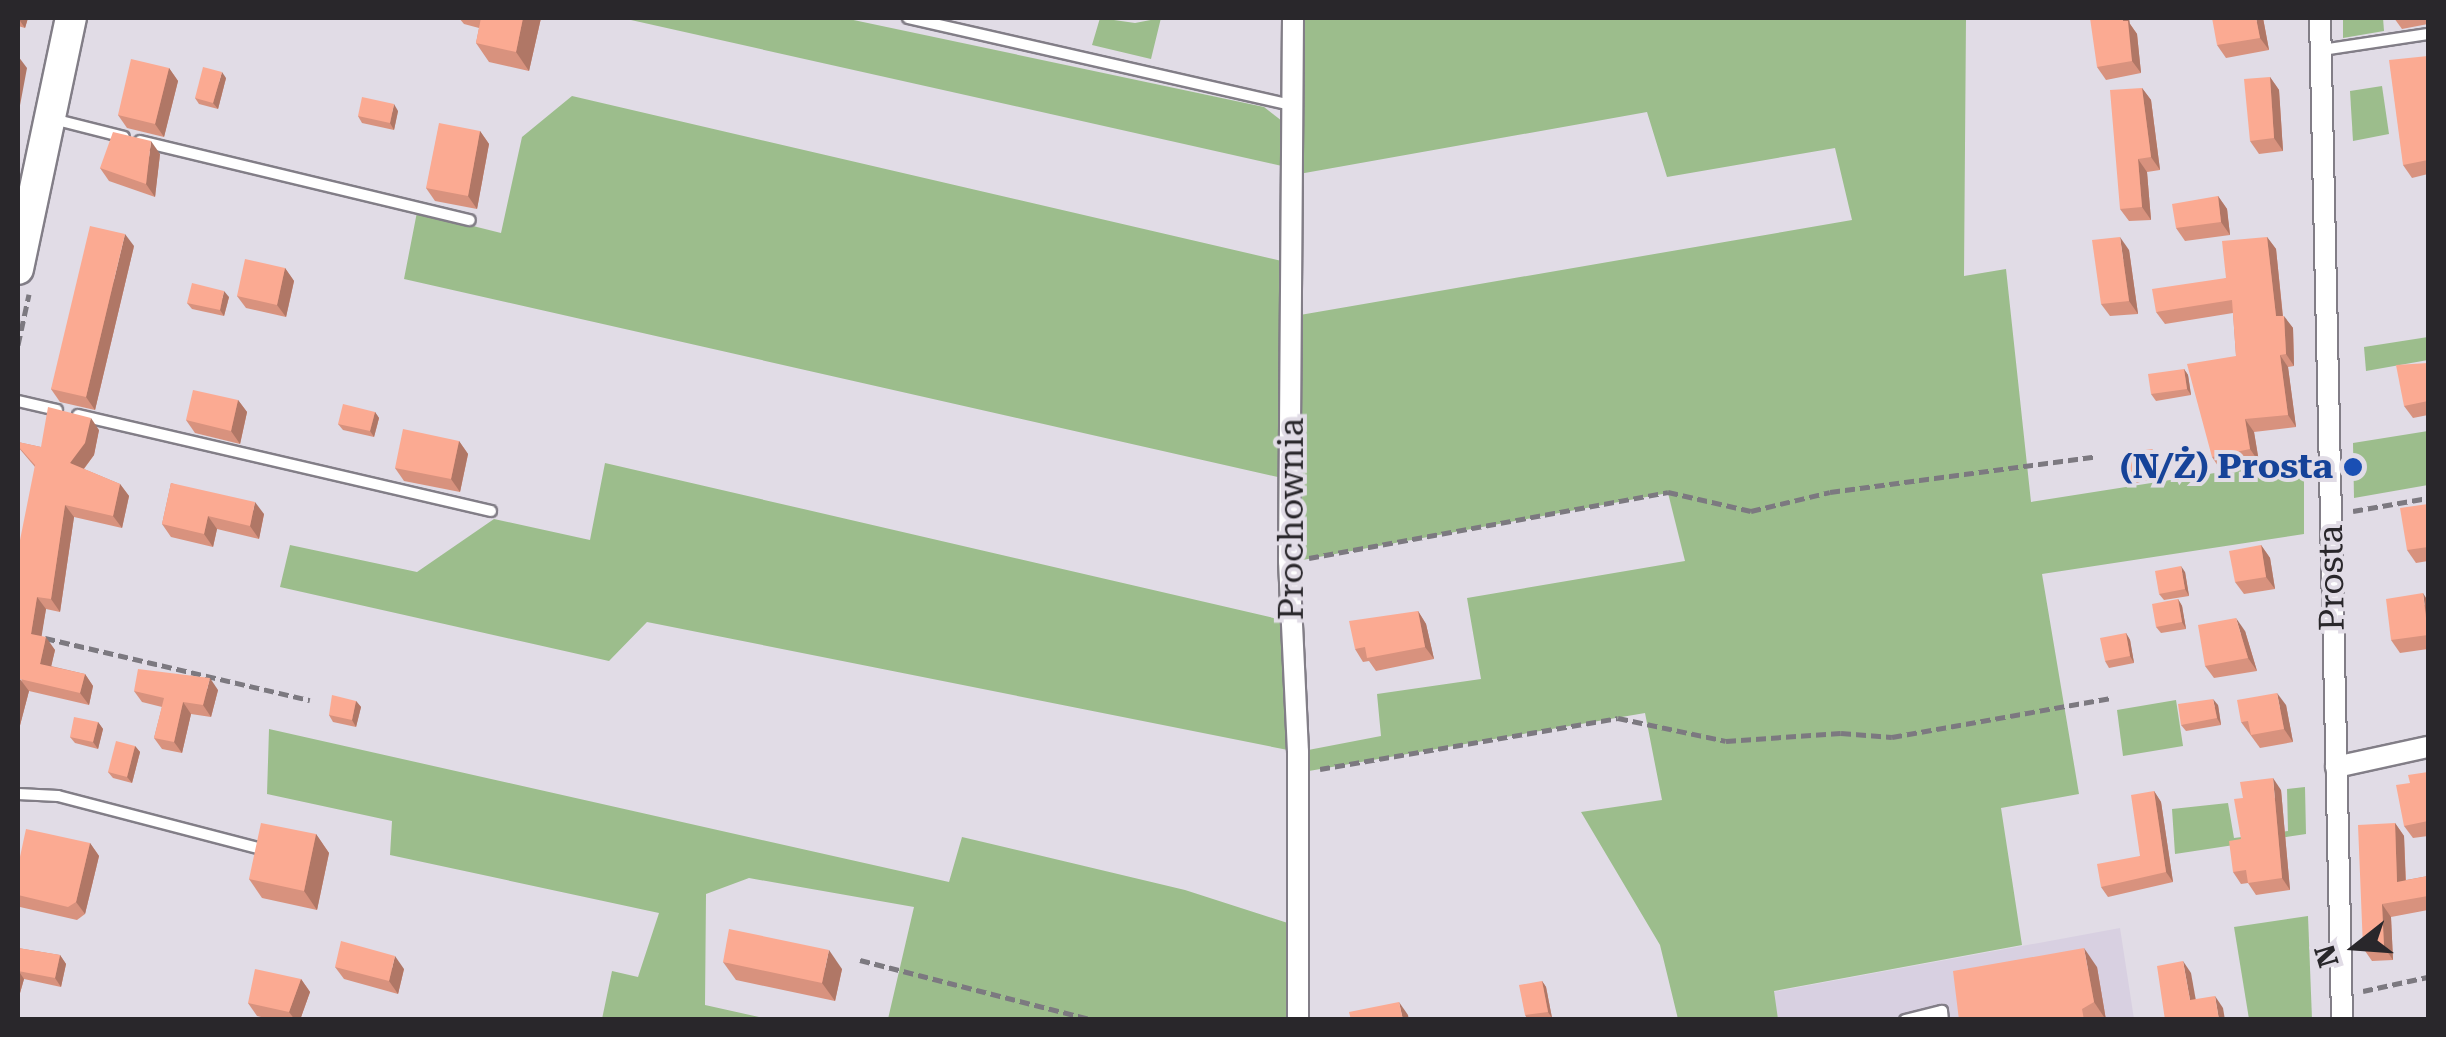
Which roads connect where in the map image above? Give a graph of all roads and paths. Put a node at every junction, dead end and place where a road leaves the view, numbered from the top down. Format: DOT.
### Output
graph roads {
  1 [pos="70,18"];
  2 [pos="908,18"];
  3 [pos="1294,18"];
  4 [pos="2320,18"];
  5 [pos="2428,34"];
  6 [pos="2320,50"];
  7 [pos="1293,105"];
  8 [pos="50,118"];
  9 [pos="470,220"];
  10 [pos="18,268"];
  11 [pos="18,400"];
  12 [pos="2094,456"];
  13 [pos="2428,498"];
  14 [pos="491,511"];
  15 [pos="2330,515"];
  16 [pos="1289,561"];
  17 [pos="37,636"];
  18 [pos="2110,698"];
  19 [pos="310,700"];
  20 [pos="2428,747"];
  21 [pos="2336,767"];
  22 [pos="1297,772"];
  23 [pos="18,794"];
  24 [pos="257,848"];
  25 [pos="860,960"];
  26 [pos="2428,977"];
  27 [pos="2341,995"];
  28 [pos="1094,1020"];
  29 [pos="1298,1020"];
  30 [pos="1905,1020"];
  31 [pos="1943,1020"];
  32 [pos="2342,1020"];
  1 -- 8 [label="street"];
  2 -- 7 [label="lane"];
  3 -- 7 [label="street, Prochownia"];
  4 -- 6 [label="street, Prosta"];
  5 -- 6 [label="lane"];
  6 -- 15 [label="street, Prosta"];
  7 -- 16 [label="street, Prochownia"];
  8 -- 9 [label="lane"];
  8 -- 10 [label="street"];
  11 -- 14 [label="lane"];
  12 -- 16 [label="path"];
  13 -- 15 [label="path"];
  15 -- 21 [label="street, Prosta"];
  16 -- 22 [label="street, Prochownia"];
  17 -- 19 [label="path"];
  18 -- 22 [label="path"];
  20 -- 21 [label="street"];
  21 -- 27 [label="street, Prosta"];
  22 -- 29 [label="street, Prochownia"];
  23 -- 24 [label="lane"];
  25 -- 28 [label="path"];
  26 -- 27 [label="path"];
  27 -- 32 [label="street, Prosta"];
  30 -- 31 [label="lane"];
}
